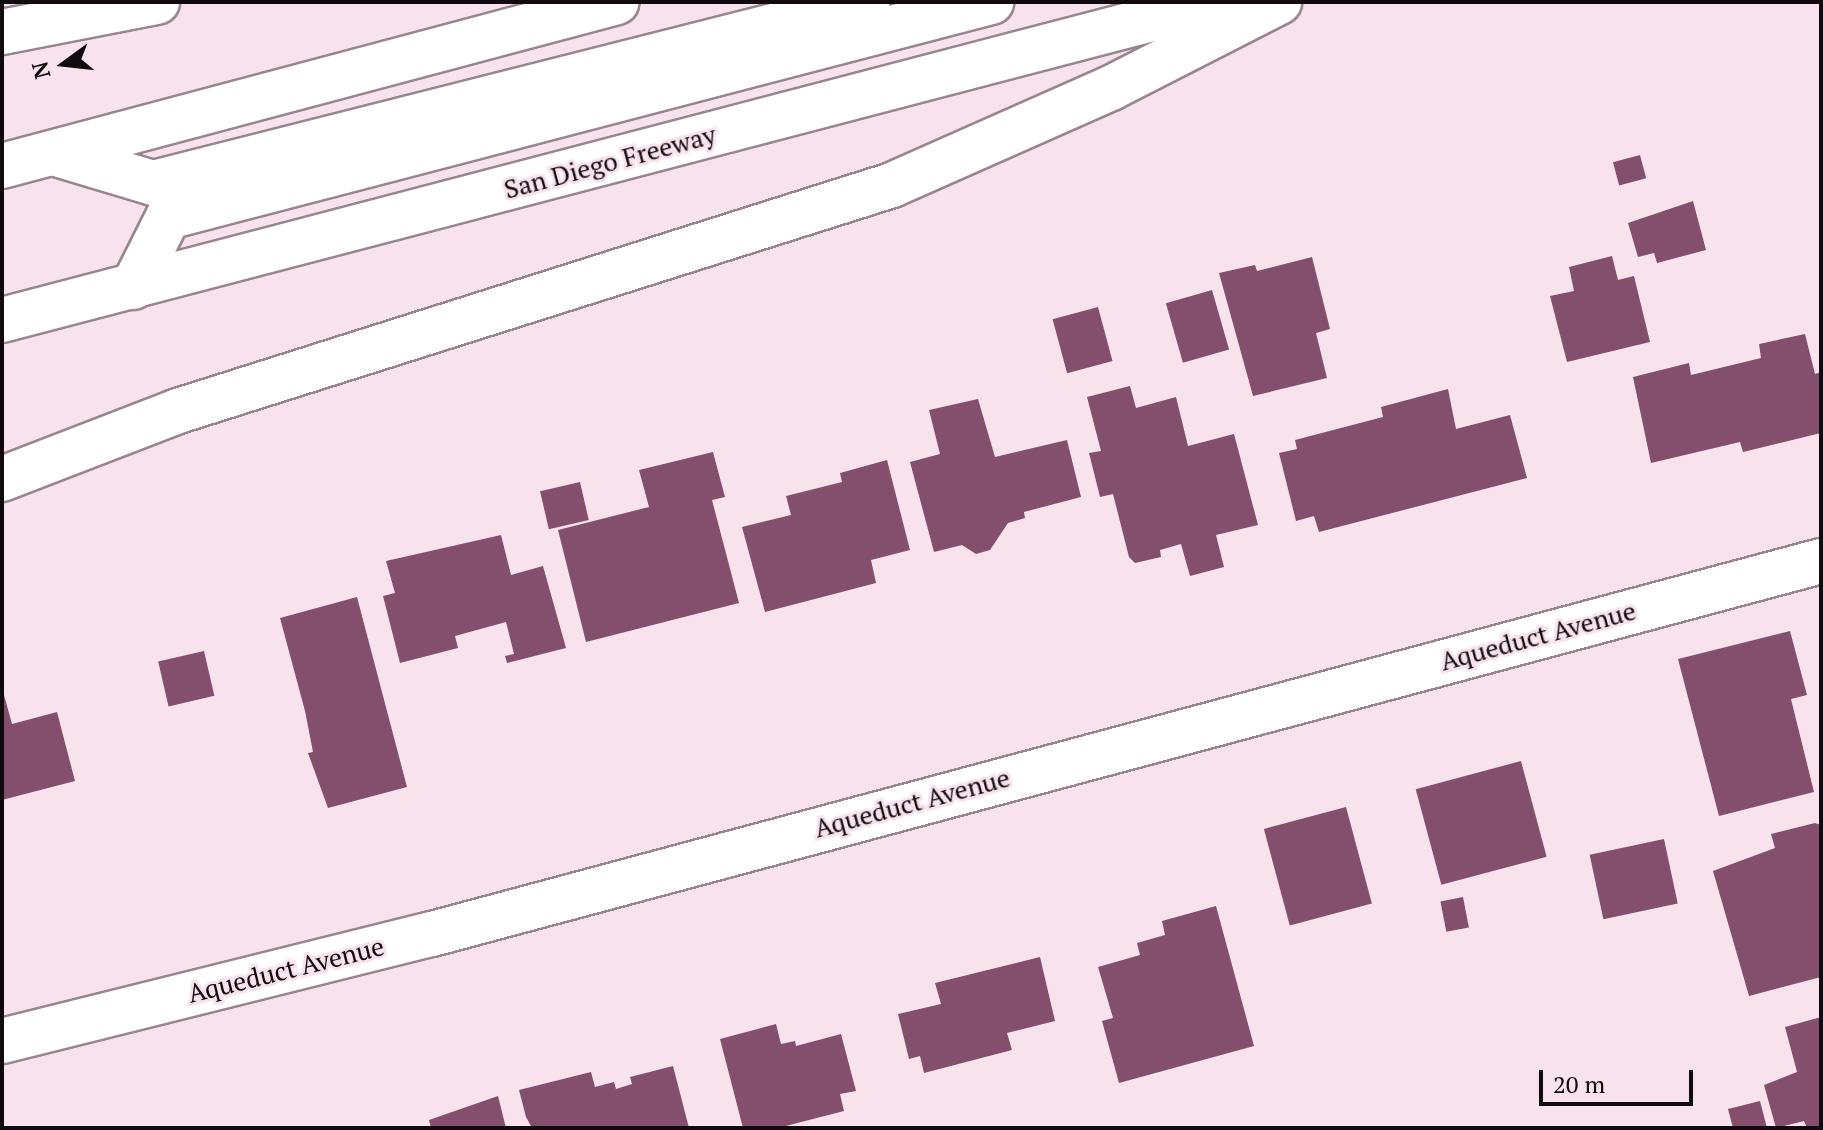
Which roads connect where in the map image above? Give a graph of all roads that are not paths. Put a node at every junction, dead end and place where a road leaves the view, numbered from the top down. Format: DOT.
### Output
graph roads {
  1 [pos="157,2"];
  2 [pos="617,2"];
  3 [pos="867,2"];
  4 [pos="991,2"];
  5 [pos="1217,2"];
  6 [pos="1279,2"];
  7 [pos="2,32"];
  8 [pos="53,153"];
  9 [pos="2,166"];
  10 [pos="133,287"];
  11 [pos="2,320"];
  12 [pos="2,479"];
  13 [pos="1821,561"];
  14 [pos="2,1041"];
  1 -- 7 [label="main road"];
  2 -- 8 [label="main road"];
  3 -- 8 [label="main road"];
  4 -- 10 [label="main road"];
  5 -- 10 [label="main road, San Diego Freeway"];
  6 -- 12 [label="main road"];
  8 -- 9 [label="main road"];
  10 -- 11 [label="main road, San Diego Freeway"];
  13 -- 14 [label="main road, Aqueduct Avenue"];
}
